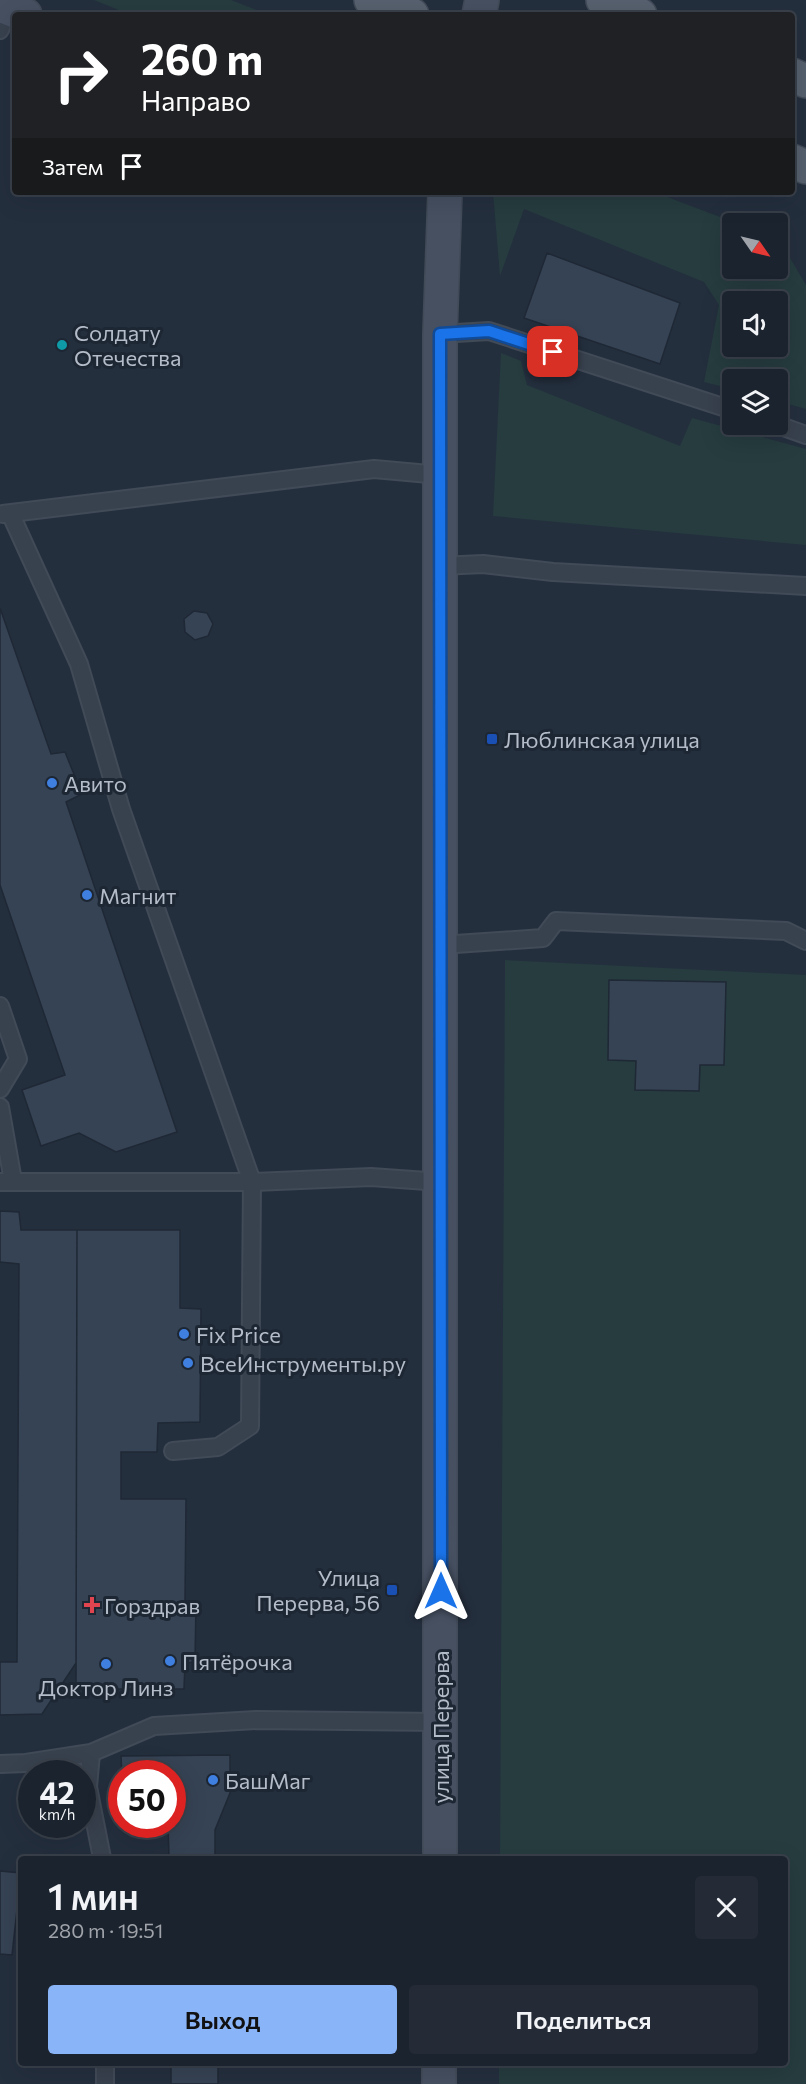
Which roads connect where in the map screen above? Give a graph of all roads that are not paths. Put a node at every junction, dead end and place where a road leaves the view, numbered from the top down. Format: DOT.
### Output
graph roads {
  1 [pos="371,0"];
  2 [pos="603,0"];
  3 [pos="404,12"];
  4 [pos="633,12"];
  5 [pos="445,195"];
  6 [pos="440,334"];
  7 [pos="722,407"];
  8 [pos="788,429"];
  9 [pos="806,435"];
  10 [pos="440,475"];
  11 [pos="6,515"];
  12 [pos="440,566"];
  13 [pos="806,586"];
  14 [pos="806,941"];
  15 [pos="441,945"];
  16 [pos="0,1006"];
  17 [pos="0,1089"];
  18 [pos="0,1107"];
  19 [pos="6,1182"];
  20 [pos="252,1182"];
  21 [pos="441,1182"];
  22 [pos="173,1451"];
  23 [pos="441,1722"];
  24 [pos="91,1753"];
  25 [pos="0,1764"];
  26 [pos="102,1856"];
  27 [pos="440,1856"];
  28 [pos="105,2066"];
  29 [pos="439,2066"];
  30 [pos="105,2084"];
  31 [pos="439,2084"];
  1 -- 3 [label="main road"];
  2 -- 4 [label="main road"];
  5 -- 6 [label="main road, улица Перерва"];
  6 -- 7 [label="lane"];
  6 -- 10 [label="main road, улица Перерва"];
  8 -- 9 [label="lane"];
  10 -- 11 [label="lane"];
  10 -- 12 [label="main road, улица Перерва"];
  11 -- 20 [label="lane"];
  12 -- 13 [label="lane"];
  12 -- 15 [label="main road, улица Перерва"];
  14 -- 15 [label="lane"];
  15 -- 21 [label="main road, улица Перерва"];
  16 -- 17 [label="lane"];
  18 -- 19 [label="lane"];
  19 -- 20 [label="lane"];
  20 -- 21 [label="lane"];
  20 -- 22 [label="lane"];
  21 -- 23 [label="main road, улица Перерва"];
  23 -- 24 [label="lane"];
  23 -- 27 [label="main road, улица Перерва"];
  24 -- 25 [label="lane"];
  24 -- 26 [label="lane"];
  28 -- 30 [label="lane"];
  29 -- 31 [label="main road"];
}
